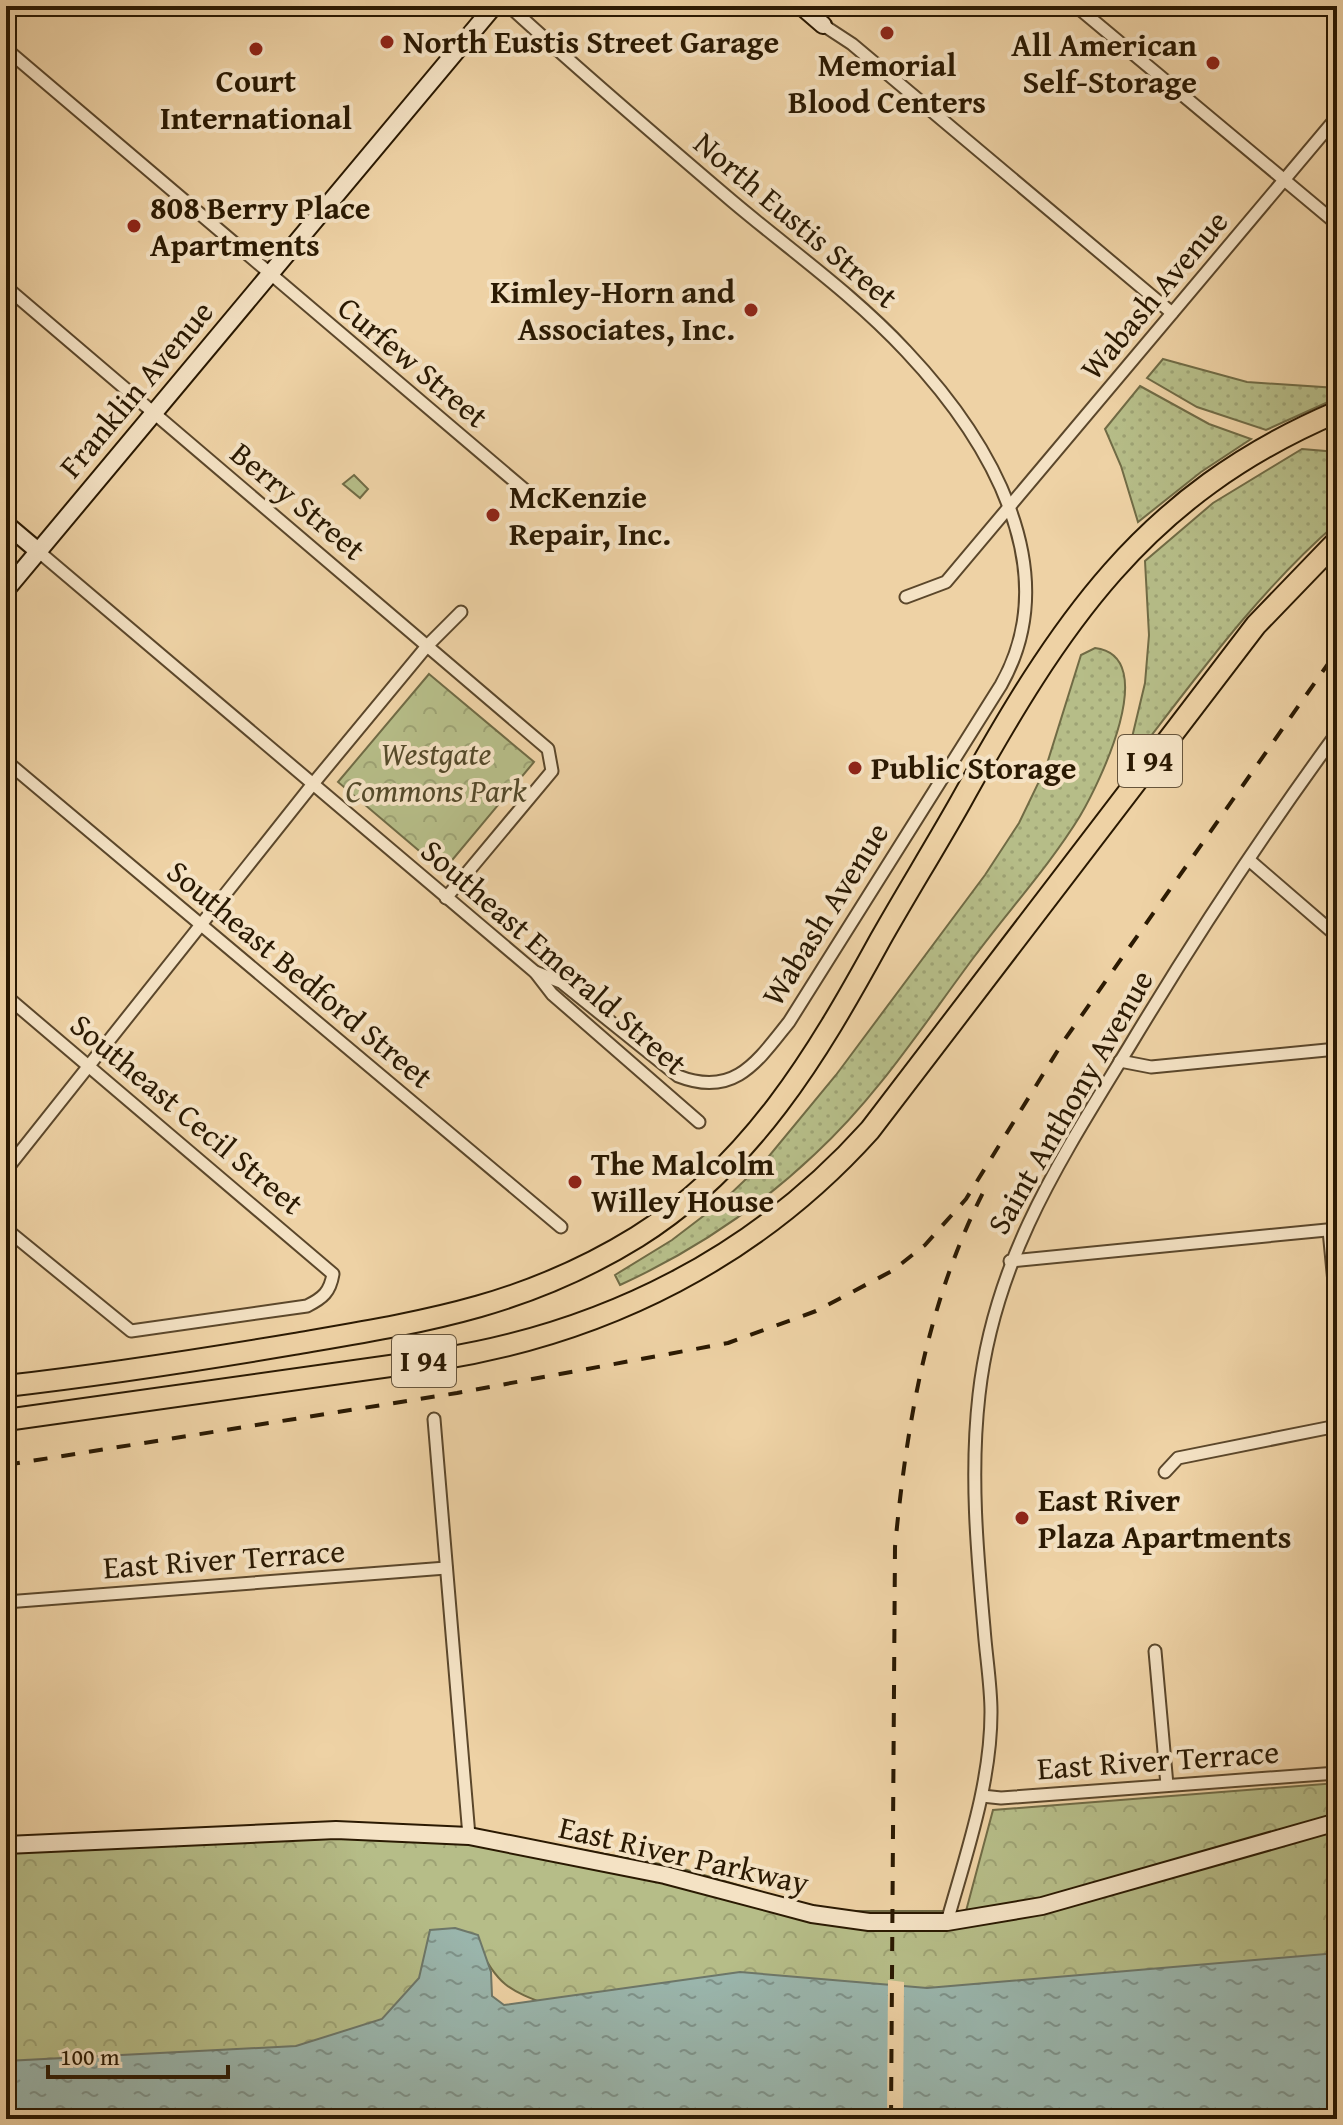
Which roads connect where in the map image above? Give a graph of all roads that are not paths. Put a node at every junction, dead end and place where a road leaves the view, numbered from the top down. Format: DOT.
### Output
graph roads {
  1 [pos="494,6"];
  2 [pos="509,6"];
  3 [pos="801,6"];
  4 [pos="1076,6"];
  5 [pos="823,25"];
  6 [pos="6,49"];
  7 [pos="1337,117"];
  8 [pos="1285,181"];
  9 [pos="1337,224"];
  10 [pos="270,274"];
  11 [pos="6,287"];
  12 [pos="1168,317"];
  13 [pos="153,412"];
  14 [pos="1337,412"];
  15 [pos="532,496"];
  16 [pos="1010,507"];
  17 [pos="6,524"];
  18 [pos="1337,541"];
  19 [pos="38,551"];
  20 [pos="6,590"];
  21 [pos="906,597"];
  22 [pos="461,612"];
  23 [pos="427,646"];
  24 [pos="1337,733"];
  25 [pos="6,761"];
  26 [pos="312,785"];
  27 [pos="1249,860"];
  28 [pos="446,898"];
  29 [pos="202,925"];
  30 [pos="1337,936"];
  31 [pos="535,972"];
  32 [pos="6,996"];
  33 [pos="1337,1049"];
  34 [pos="1120,1061"];
  35 [pos="89,1066"];
  36 [pos="699,1122"];
  37 [pos="6,1170"];
  38 [pos="561,1227"];
  39 [pos="6,1229"];
  40 [pos="1333,1229"];
  41 [pos="1010,1261"];
  42 [pos="1337,1314"];
  43 [pos="6,1386"];
  44 [pos="434,1419"];
  45 [pos="6,1420"];
  46 [pos="1337,1426"];
  47 [pos="1165,1472"];
  48 [pos="446,1568"];
  49 [pos="6,1602"];
  50 [pos="1155,1651"];
  51 [pos="1337,1773"];
  52 [pos="1167,1785"];
  53 [pos="982,1796"];
  54 [pos="1337,1822"];
  55 [pos="469,1836"];
  56 [pos="6,1845"];
  57 [pos="947,1922"];
  1 -- 10 [label="street, Franklin Avenue"];
  2 -- 16 [label="street, North Eustis Street"];
  3 -- 5 [label="street"];
  4 -- 8 [label="street"];
  5 -- 12 [label="street"];
  6 -- 10 [label="street, Curfew Street"];
  7 -- 8 [label="street, Wabash Avenue"];
  8 -- 9 [label="street"];
  8 -- 12 [label="street, Wabash Avenue"];
  10 -- 13 [label="street, Franklin Avenue"];
  10 -- 15 [label="street, Curfew Street"];
  11 -- 13 [label="street, Berry Street"];
  12 -- 16 [label="street, Wabash Avenue"];
  13 -- 19 [label="street, Franklin Avenue"];
  13 -- 23 [label="street, Berry Street"];
  14 -- 43 [label="highway, I 94"];
  16 -- 21 [label="street, Wabash Avenue"];
  16 -- 31 [label="street, Wabash Avenue"];
  17 -- 19 [label="street, Southeast Emerald Street"];
  18 -- 45 [label="highway, I 94"];
  19 -- 20 [label="street, Franklin Avenue"];
  19 -- 26 [label="street, Southeast Emerald Street"];
  22 -- 23 [label="street"];
  23 -- 26 [label="street"];
  23 -- 28 [label="street, Berry Street"];
  24 -- 27 [label="street, Saint Anthony Avenue"];
  25 -- 29 [label="street, Southeast Bedford Street"];
  26 -- 28 [label="street, Southeast Emerald Street"];
  26 -- 29 [label="street"];
  27 -- 30 [label="street"];
  27 -- 34 [label="street, Saint Anthony Avenue"];
  28 -- 31 [label="street, Southeast Emerald Street"];
  29 -- 35 [label="street"];
  29 -- 38 [label="street, Southeast Bedford Street"];
  31 -- 36 [label="street, Southeast Emerald Street"];
  32 -- 35 [label="street, Southeast Cecil Street"];
  33 -- 34 [label="street"];
  34 -- 41 [label="street, Saint Anthony Avenue"];
  35 -- 37 [label="street"];
  35 -- 39 [label="street, Southeast Cecil Street"];
  40 -- 41 [label="street"];
  40 -- 42 [label="street"];
  41 -- 53 [label="street, Saint Anthony Avenue"];
  44 -- 48 [label="street"];
  46 -- 47 [label="street"];
  48 -- 49 [label="street, East River Terrace"];
  48 -- 55 [label="street"];
  50 -- 52 [label="street"];
  51 -- 52 [label="street, East River Terrace"];
  52 -- 53 [label="street, East River Terrace"];
  53 -- 57 [label="street, Saint Anthony Avenue"];
  54 -- 57 [label="street, East River Parkway"];
  55 -- 56 [label="street, East River Parkway"];
  55 -- 57 [label="street, East River Parkway"];
}
